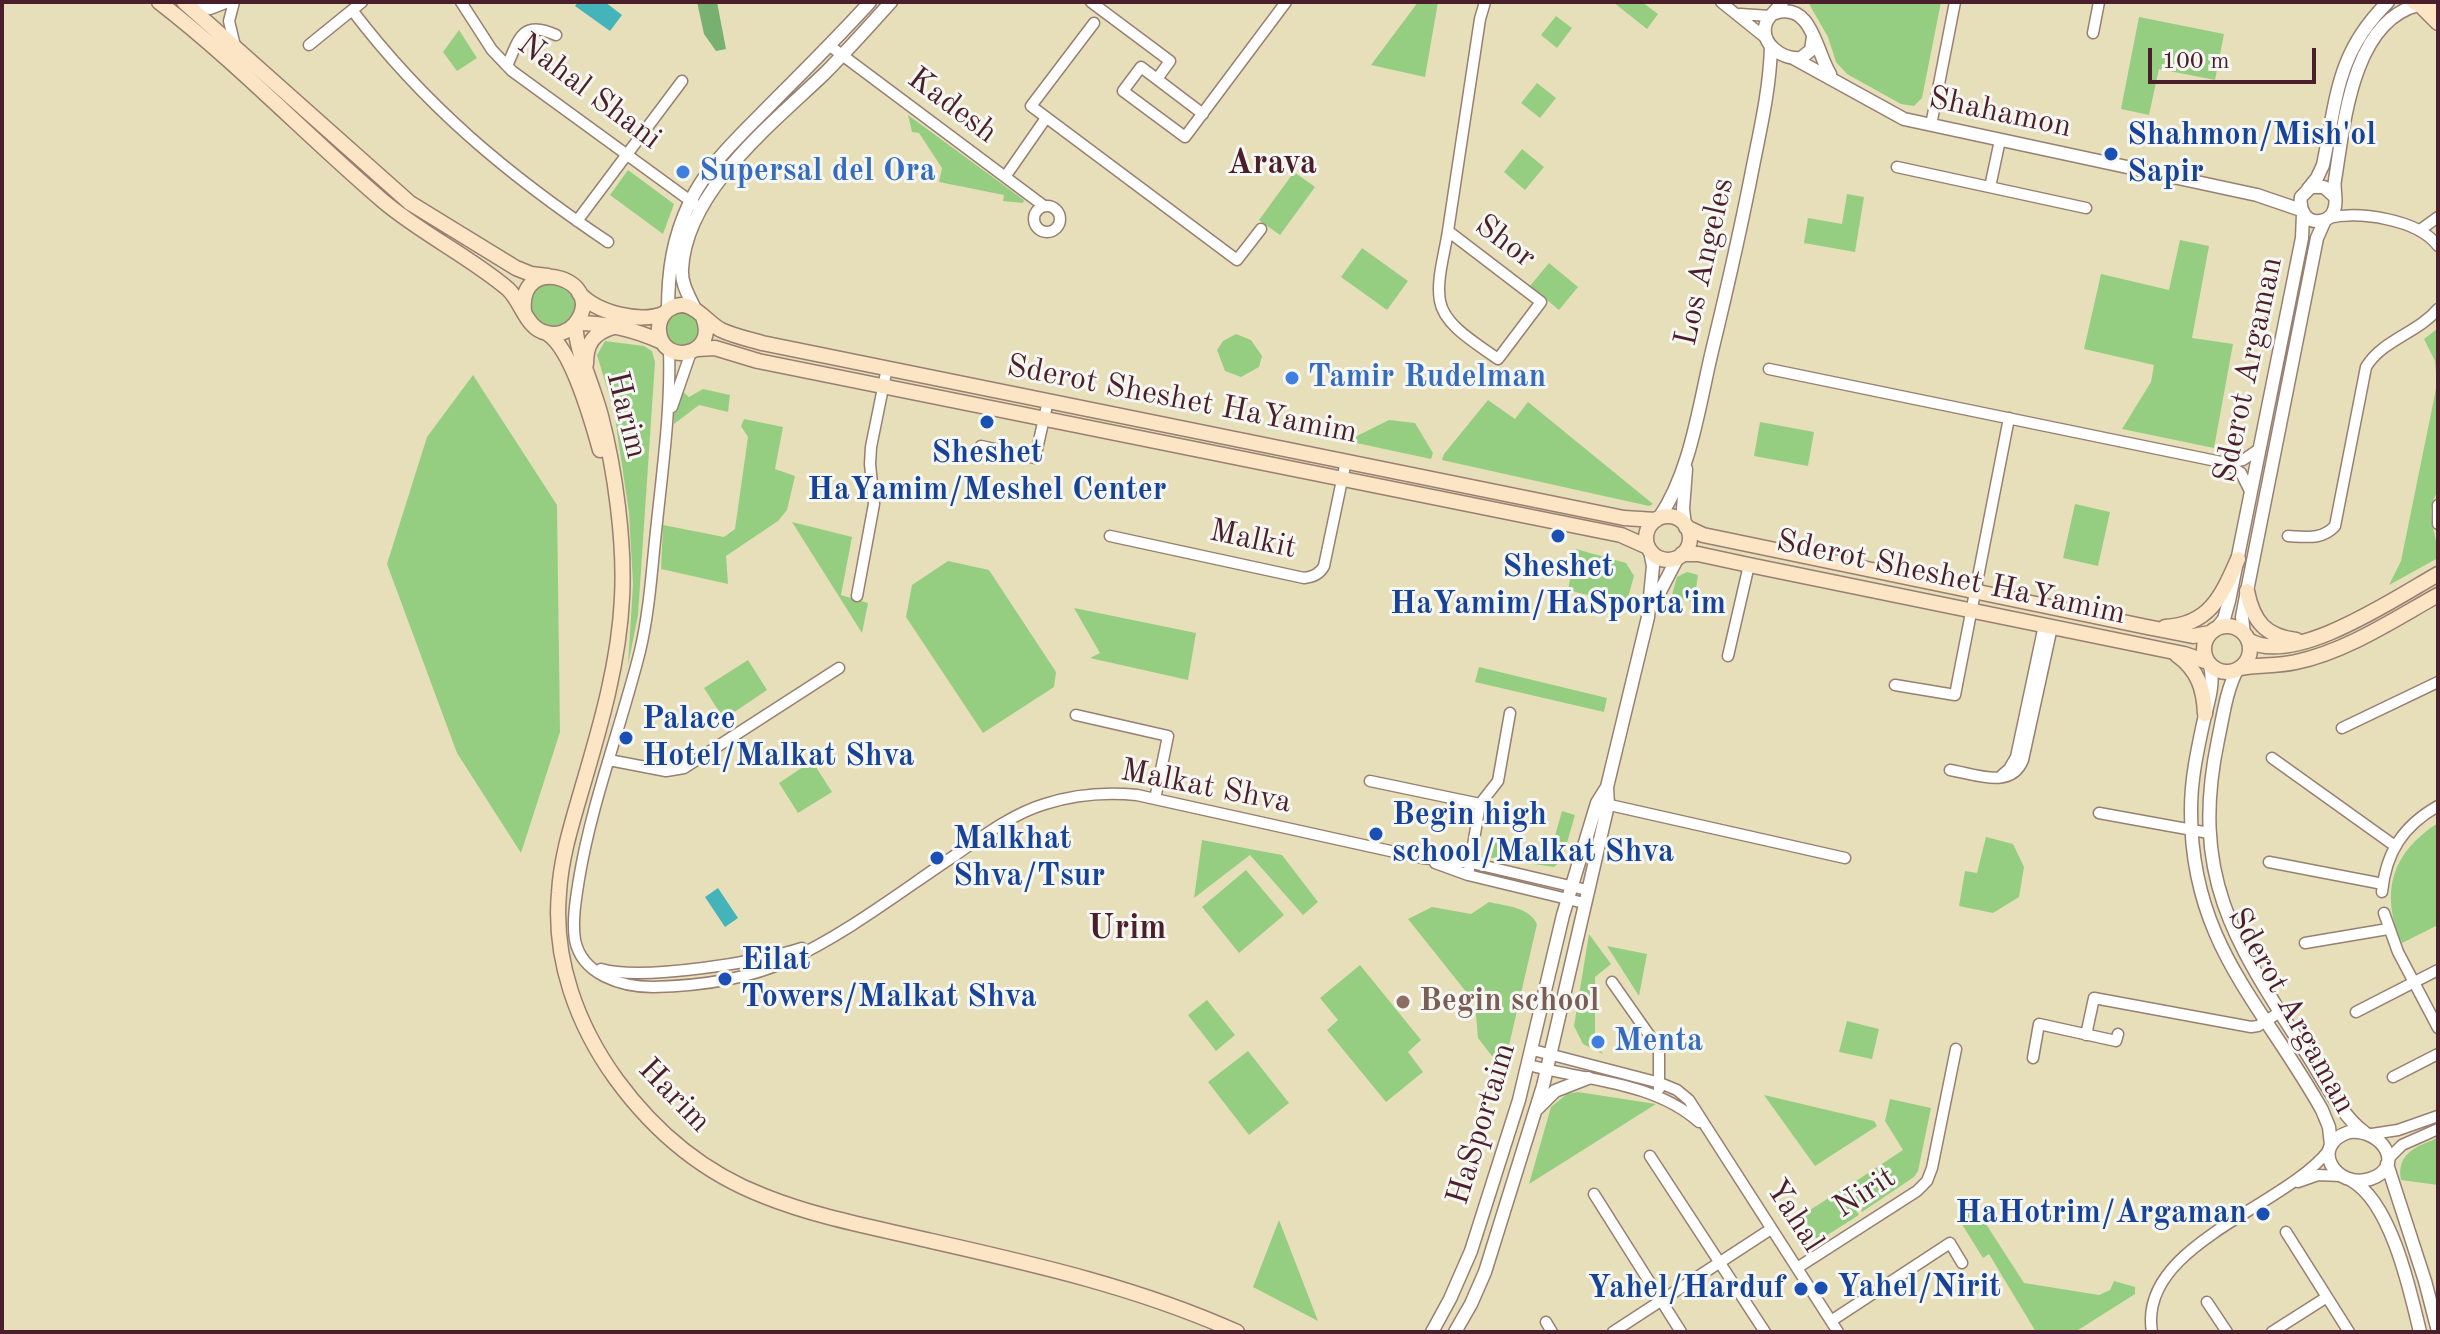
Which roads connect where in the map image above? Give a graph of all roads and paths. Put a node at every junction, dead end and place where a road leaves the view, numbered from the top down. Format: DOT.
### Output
graph roads {
  1 [pos="159,2"];
  2 [pos="228,2"];
  3 [pos="234,2"];
  4 [pos="362,2"];
  5 [pos="461,2"];
  6 [pos="870,2"];
  7 [pos="1091,2"];
  8 [pos="1286,2"];
  9 [pos="1485,2"];
  10 [pos="1721,2"];
  11 [pos="1793,2"];
  12 [pos="1955,2"];
  13 [pos="2099,2"];
  14 [pos="2388,2"];
  15 [pos="887,3"];
  16 [pos="188,5"];
  17 [pos="2423,6"];
  18 [pos="352,10"];
  19 [pos="1776,10"];
  20 [pos="1734,12"];
  21 [pos="1800,16"];
  22 [pos="1094,23"];
  23 [pos="2438,23"];
  24 [pos="2093,33"];
  25 [pos="556,35"];
  26 [pos="1813,37"];
  27 [pos="1769,43"];
  28 [pos="309,45"];
  29 [pos="830,46"];
  30 [pos="236,48"];
  31 [pos="842,56"];
  32 [pos="1792,58"];
  33 [pos="507,66"];
  34 [pos="1157,79"];
  35 [pos="1834,80"];
  36 [pos="682,81"];
  37 [pos="1769,83"];
  38 [pos="1203,114"];
  39 [pos="1046,118"];
  40 [pos="1931,125"];
  41 [pos="2000,140"];
  42 [pos="626,154"];
  43 [pos="1897,167"];
  44 [pos="1005,177"];
  45 [pos="1990,187"];
  46 [pos="2305,191"];
  47 [pos="2257,195"];
  48 [pos="2335,198"];
  49 [pos="696,205"];
  50 [pos="1044,206"];
  51 [pos="2086,208"];
  52 [pos="2302,212"];
  53 [pos="2362,216"];
  54 [pos="2438,217"];
  55 [pos="2327,219"];
  56 [pos="577,221"];
  57 [pos="1261,229"];
  58 [pos="2420,230"];
  59 [pos="1448,231"];
  60 [pos="608,242"];
  61 [pos="2438,246"];
  62 [pos="548,276"];
  63 [pos="579,293"];
  64 [pos="2438,309"];
  65 [pos="524,311"];
  66 [pos="667,311"];
  67 [pos="699,313"];
  68 [pos="575,323"];
  69 [pos="613,327"];
  70 [pos="548,334"];
  71 [pos="666,346"];
  72 [pos="694,351"];
  73 [pos="887,368"];
  74 [pos="586,369"];
  75 [pos="1769,369"];
  76 [pos="883,386"];
  77 [pos="1048,401"];
  78 [pos="2009,418"];
  79 [pos="1044,419"];
  80 [pos="667,425"];
  81 [pos="981,446"];
  82 [pos="2259,449"];
  83 [pos="1687,452"];
  84 [pos="1346,461"];
  85 [pos="2226,463"];
  86 [pos="1342,479"];
  87 [pos="2250,491"];
  88 [pos="2438,505"];
  89 [pos="1657,519"];
  90 [pos="617,520"];
  91 [pos="2438,524"];
  92 [pos="1686,526"];
  93 [pos="1110,536"];
  94 [pos="2288,536"];
  95 [pos="1649,549"];
  96 [pos="1680,556"];
  97 [pos="2238,559"];
  98 [pos="1749,565"];
  99 [pos="2438,574"];
  100 [pos="1976,591"];
  101 [pos="2247,591"];
  102 [pos="857,596"];
  103 [pos="2434,599"];
  104 [pos="1972,611"];
  105 [pos="1648,617"];
  106 [pos="2048,626"];
  107 [pos="2147,627"];
  108 [pos="2214,631"];
  109 [pos="2246,637"];
  110 [pos="2305,641"];
  111 [pos="2174,652"];
  112 [pos="1728,656"];
  113 [pos="2209,663"];
  114 [pos="839,668"];
  115 [pos="2239,669"];
  116 [pos="2438,682"];
  117 [pos="1895,685"];
  118 [pos="1510,713"];
  119 [pos="2205,714"];
  120 [pos="1076,715"];
  121 [pos="2342,728"];
  122 [pos="2272,758"];
  123 [pos="609,760"];
  124 [pos="1950,770"];
  125 [pos="1370,781"];
  126 [pos="1155,799"];
  127 [pos="1480,804"];
  128 [pos="1603,804"];
  129 [pos="2438,806"];
  130 [pos="2099,813"];
  131 [pos="2191,829"];
  132 [pos="2209,833"];
  133 [pos="2395,846"];
  134 [pos="1422,858"];
  135 [pos="1845,858"];
  136 [pos="2269,862"];
  137 [pos="1472,863"];
  138 [pos="1468,875"];
  139 [pos="1570,893"];
  140 [pos="1586,896"];
  141 [pos="2384,913"];
  142 [pos="2388,929"];
  143 [pos="2305,943"];
  144 [pos="2438,970"];
  145 [pos="1612,982"];
  146 [pos="2413,982"];
  147 [pos="2280,1012"];
  148 [pos="2356,1012"];
  149 [pos="2265,1022"];
  150 [pos="2438,1028"];
  151 [pos="2118,1034"];
  152 [pos="2086,1035"];
  153 [pos="1956,1049"];
  154 [pos="1533,1050"];
  155 [pos="2438,1054"];
  156 [pos="1551,1055"];
  157 [pos="2033,1058"];
  158 [pos="1529,1065"];
  159 [pos="1547,1070"];
  160 [pos="2393,1077"];
  161 [pos="1588,1078"];
  162 [pos="1659,1089"];
  163 [pos="1534,1114"];
  164 [pos="2438,1116"];
  165 [pos="2438,1129"];
  166 [pos="2368,1133"];
  167 [pos="2330,1148"];
  168 [pos="1650,1156"];
  169 [pos="2387,1162"];
  170 [pos="2346,1178"];
  171 [pos="2285,1188"];
  172 [pos="1594,1194"];
  173 [pos="1771,1229"];
  174 [pos="2286,1232"];
  175 [pos="1720,1262"];
  176 [pos="1962,1263"];
  177 [pos="1797,1268"];
  178 [pos="2327,1297"];
  179 [pos="1661,1300"];
  180 [pos="2207,1302"];
  181 [pos="1831,1321"];
  182 [pos="2151,1328"];
  183 [pos="2438,1331"];
  184 [pos="1237,1332"];
  185 [pos="1432,1332"];
  186 [pos="1455,1332"];
  187 [pos="1613,1332"];
  188 [pos="1681,1332"];
  189 [pos="1765,1332"];
  190 [pos="1838,1332"];
  191 [pos="2227,1332"];
  192 [pos="2272,1332"];
  193 [pos="2349,1332"];
  194 [pos="2420,1332"];
  1 -- 65 [label="main road"];
  2 -- 16 [label="street"];
  3 -- 30 [label="street"];
  4 -- 18 [label="street"];
  5 -- 33 [label="street, Nahal Shani"];
  6 -- 29 [label="street"];
  7 -- 34 [label="street"];
  8 -- 38 [label="street"];
  9 -- 59 [label="street, Shor"];
  10 -- 20 [label="street"];
  11 -- 21 [label="street"];
  12 -- 40 [label="street"];
  13 -- 24 [label="street"];
  14 -- 46 [label="street"];
  15 -- 31 [label="street"];
  16 -- 30 [label="main road"];
  17 -- 23 [label="main road"];
  17 -- 48 [label="street"];
  18 -- 28 [label="street"];
  18 -- 56 [label="street"];
  19 -- 20 [label="street"];
  19 -- 21 [label="street"];
  19 -- 27 [label="street"];
  20 -- 27 [label="street"];
  21 -- 26 [label="street"];
  22 -- 39 [label="street"];
  25 -- 33 [label="street"];
  26 -- 32 [label="street"];
  26 -- 35 [label="street"];
  27 -- 32 [label="street"];
  27 -- 37 [label="street, Los Angeles"];
  29 -- 31 [label="street, Kadesh"];
  29 -- 49 [label="street"];
  30 -- 62 [label="main road"];
  31 -- 44 [label="street, Kadesh"];
  31 -- 49 [label="street"];
  32 -- 35 [label="street, Shahamon"];
  32 -- 37 [label="street, Los Angeles"];
  33 -- 42 [label="street, Nahal Shani"];
  34 -- 38 [label="street"];
  34 -- 38 [label="street"];
  35 -- 40 [label="street, Shahamon"];
  36 -- 42 [label="street"];
  37 -- 83 [label="street, Los Angeles"];
  39 -- 44 [label="street"];
  39 -- 57 [label="street"];
  40 -- 41 [label="street, Shahamon"];
  41 -- 45 [label="street"];
  41 -- 47 [label="street, Shahamon"];
  42 -- 49 [label="street, Nahal Shani"];
  42 -- 56 [label="street"];
  43 -- 45 [label="street"];
  44 -- 50 [label="street, Kadesh"];
  45 -- 51 [label="street"];
  46 -- 47 [label="street, Shahamon"];
  46 -- 48 [label="street"];
  46 -- 52 [label="street"];
  47 -- 52 [label="street, Shahamon"];
  48 -- 53 [label="street"];
  48 -- 55 [label="street"];
  49 -- 66 [label="street"];
  49 -- 67 [label="street"];
  52 -- 55 [label="street"];
  52 -- 82 [label="street, Sderot Argaman"];
  53 -- 55 [label="street"];
  53 -- 58 [label="street"];
  54 -- 58 [label="street"];
  55 -- 101 [label="street, Sderot Argaman"];
  56 -- 60 [label="street"];
  58 -- 61 [label="street"];
  59 -- 59 [label="street, Shor"];
  62 -- 63 [label="main road"];
  62 -- 65 [label="main road"];
  63 -- 66 [label="main road"];
  63 -- 68 [label="main road"];
  64 -- 94 [label="street"];
  65 -- 70 [label="main road"];
  66 -- 67 [label="main road"];
  66 -- 71 [label="main road"];
  67 -- 72 [label="main road"];
  67 -- 73 [label="main road, Sderot Sheshet HaYamim"];
  68 -- 69 [label="main road"];
  68 -- 70 [label="main road"];
  68 -- 74 [label="main road, Harim"];
  69 -- 71 [label="main road"];
  69 -- 74 [label="main road"];
  70 -- 90 [label="main road, Harim"];
  71 -- 72 [label="main road"];
  71 -- 80 [label="street, Malkat Shva"];
  72 -- 76 [label="main road, Sderot Sheshet HaYamim"];
  72 -- 80 [label="street, Malkat Shva"];
  73 -- 76 [label="street"];
  73 -- 77 [label="main road, Sderot Sheshet HaYamim"];
  74 -- 90 [label="main road, Harim"];
  75 -- 78 [label="street"];
  76 -- 79 [label="main road, Sderot Sheshet HaYamim"];
  76 -- 102 [label="street"];
  77 -- 79 [label="street"];
  77 -- 84 [label="main road, Sderot Sheshet HaYamim"];
  78 -- 85 [label="street"];
  78 -- 100 [label="street"];
  79 -- 81 [label="street"];
  79 -- 86 [label="main road, Sderot Sheshet HaYamim"];
  80 -- 123 [label="street, Malkat Shva"];
  82 -- 85 [label="street"];
  82 -- 87 [label="street, Sderot Argaman"];
  83 -- 89 [label="street, Los Angeles"];
  83 -- 92 [label="street, Los Angeles"];
  84 -- 86 [label="street, Malkit"];
  84 -- 89 [label="main road, Sderot Sheshet HaYamim"];
  85 -- 87 [label="street"];
  86 -- 93 [label="street, Malkit"];
  86 -- 95 [label="main road, Sderot Sheshet HaYamim"];
  87 -- 97 [label="street, Sderot Argaman"];
  88 -- 91 [label="street"];
  89 -- 92 [label="main road"];
  89 -- 95 [label="main road"];
  90 -- 184 [label="main road, Harim"];
  92 -- 96 [label="main road"];
  92 -- 100 [label="main road, Sderot Sheshet HaYamim"];
  95 -- 96 [label="main road"];
  95 -- 105 [label="street, HaSportaim"];
  96 -- 98 [label="main road, Sderot Sheshet HaYamim"];
  96 -- 105 [label="street, HaSportaim"];
  97 -- 107 [label="main road"];
  97 -- 108 [label="street, Sderot Argaman"];
  98 -- 104 [label="main road, Sderot Sheshet HaYamim"];
  98 -- 112 [label="street"];
  99 -- 110 [label="main road"];
  100 -- 104 [label="street"];
  100 -- 107 [label="main road, Sderot Sheshet HaYamim"];
  101 -- 109 [label="street, Sderot Argaman"];
  101 -- 110 [label="main road"];
  103 -- 115 [label="main road"];
  104 -- 106 [label="main road, Sderot Sheshet HaYamim"];
  104 -- 117 [label="street"];
  105 -- 128 [label="street, HaSportaim"];
  106 -- 111 [label="main road, Sderot Sheshet HaYamim"];
  106 -- 124 [label="street"];
  107 -- 108 [label="main road, Sderot Sheshet HaYamim"];
  108 -- 109 [label="main road"];
  108 -- 113 [label="main road"];
  109 -- 110 [label="main road"];
  109 -- 115 [label="main road"];
  111 -- 113 [label="main road, Sderot Sheshet HaYamim"];
  111 -- 119 [label="main road"];
  113 -- 115 [label="main road"];
  113 -- 119 [label="street, Sderot Argaman"];
  114 -- 123 [label="street"];
  115 -- 132 [label="street, Sderot Argaman"];
  116 -- 121 [label="street"];
  118 -- 127 [label="street"];
  119 -- 131 [label="street, Sderot Argaman"];
  120 -- 126 [label="street"];
  122 -- 133 [label="street"];
  123 -- 126 [label="street, Malkat Shva"];
  125 -- 127 [label="street"];
  126 -- 134 [label="street, Malkat Shva"];
  127 -- 137 [label="street"];
  128 -- 135 [label="street"];
  128 -- 139 [label="street, HaSportaim"];
  128 -- 140 [label="street, HaSportaim"];
  129 -- 133 [label="street"];
  130 -- 131 [label="street"];
  131 -- 132 [label="street"];
  131 -- 149 [label="street, Sderot Argaman"];
  132 -- 147 [label="street, Sderot Argaman"];
  133 -- 136 [label="street"];
  134 -- 137 [label="street, Malkat Shva"];
  134 -- 138 [label="street, Malkat Shva"];
  137 -- 138 [label="street"];
  137 -- 139 [label="street, Malkat Shva"];
  138 -- 139 [label="street, Malkat Shva"];
  139 -- 140 [label="street, Malkat Shva"];
  139 -- 154 [label="street, HaSportaim"];
  140 -- 156 [label="street, HaSportaim"];
  141 -- 142 [label="street"];
  142 -- 143 [label="street"];
  142 -- 146 [label="street"];
  144 -- 146 [label="street"];
  145 -- 162 [label="street"];
  146 -- 148 [label="street"];
  146 -- 150 [label="street"];
  147 -- 149 [label="street"];
  147 -- 166 [label="street, Sderot Argaman"];
  149 -- 152 [label="street"];
  149 -- 167 [label="street, Sderot Argaman"];
  151 -- 152 [label="street"];
  152 -- 157 [label="street"];
  153 -- 177 [label="street, Nirit"];
  154 -- 156 [label="street, Yahal"];
  154 -- 158 [label="street, HaSportaim"];
  155 -- 160 [label="street"];
  156 -- 159 [label="street, HaSportaim"];
  156 -- 162 [label="street, Yahal"];
  158 -- 159 [label="street, Yahal"];
  158 -- 185 [label="street, HaSportaim"];
  159 -- 161 [label="street, Yahal"];
  159 -- 163 [label="street, HaSportaim"];
  161 -- 162 [label="street, Yahal"];
  161 -- 163 [label="street"];
  162 -- 173 [label="street, Yahal"];
  163 -- 186 [label="street, HaSportaim"];
  164 -- 166 [label="street"];
  165 -- 169 [label="street"];
  166 -- 167 [label="street"];
  166 -- 169 [label="street"];
  167 -- 170 [label="street"];
  167 -- 171 [label="street"];
  168 -- 175 [label="street"];
  169 -- 170 [label="street"];
  169 -- 183 [label="street"];
  170 -- 171 [label="street"];
  170 -- 194 [label="street"];
  171 -- 182 [label="street"];
  172 -- 179 [label="street"];
  173 -- 175 [label="street"];
  173 -- 177 [label="street, Yahal"];
  174 -- 178 [label="street"];
  175 -- 179 [label="street"];
  175 -- 189 [label="street"];
  176 -- 181 [label="street"];
  177 -- 181 [label="street, Yahal"];
  178 -- 192 [label="street"];
  178 -- 193 [label="street"];
  179 -- 187 [label="street"];
  179 -- 188 [label="street"];
  180 -- 191 [label="street"];
  181 -- 190 [label="street, Yahal"];
}
